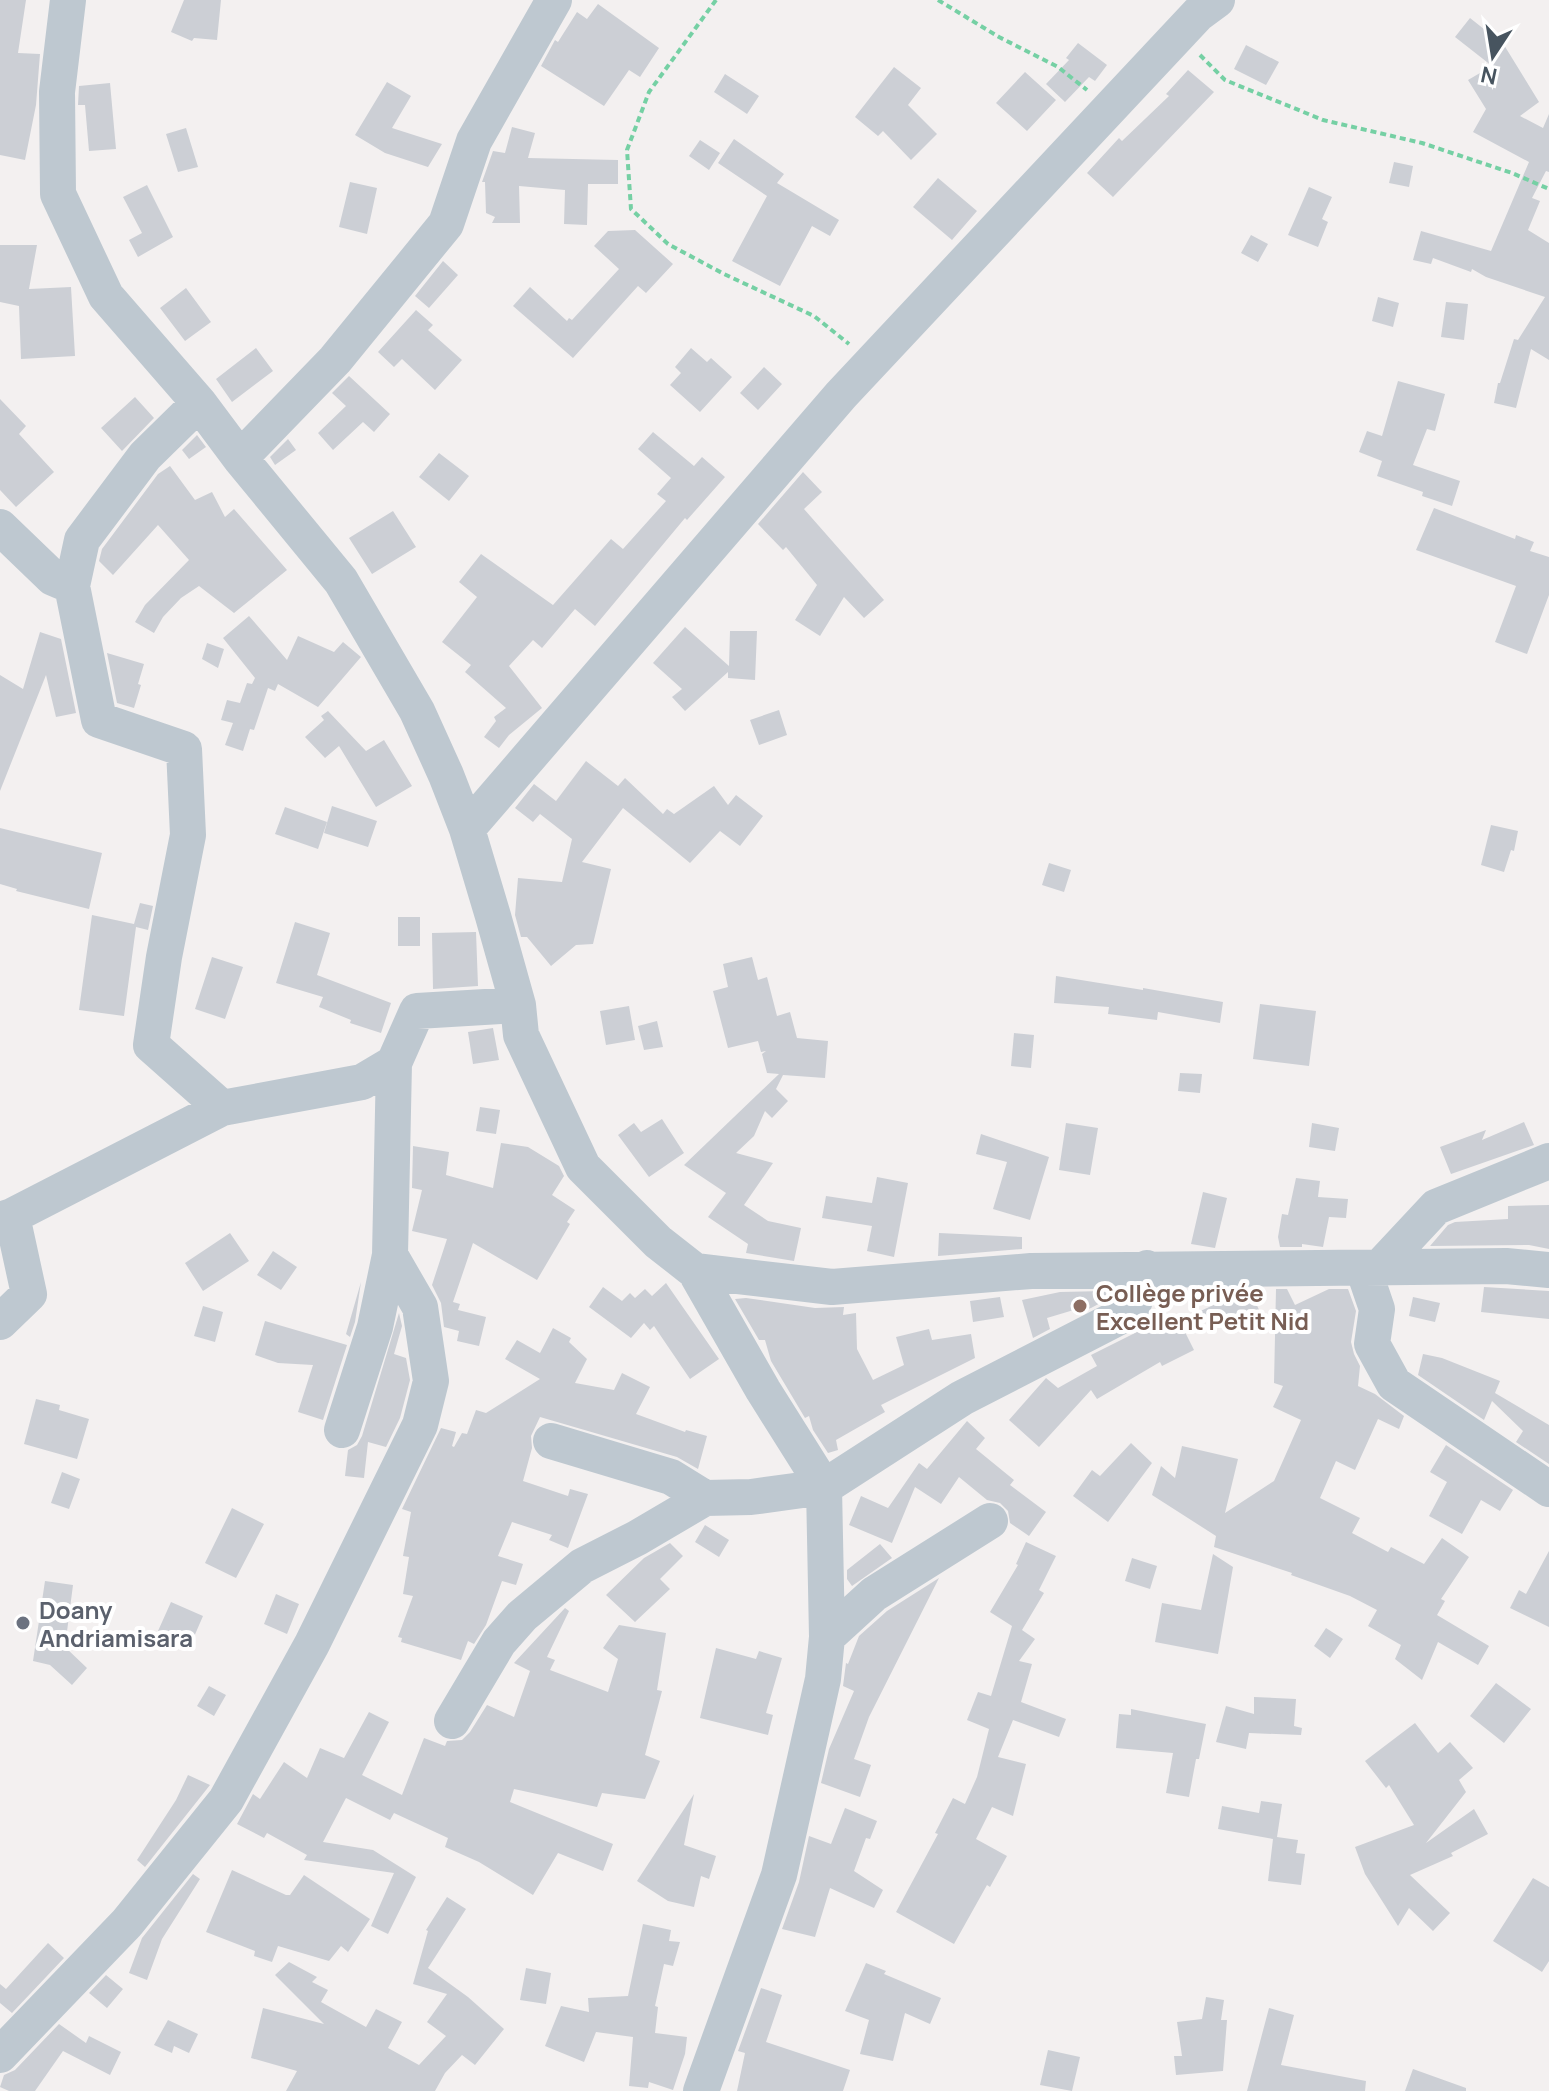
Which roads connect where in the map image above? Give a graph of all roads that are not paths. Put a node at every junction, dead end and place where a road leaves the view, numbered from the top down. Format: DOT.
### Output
graph roads {
  1 [pos="68,0"];
  2 [pos="554,0"];
  3 [pos="1217,0"];
  4 [pos="199,403"];
  5 [pos="240,458"];
  6 [pos="0,527"];
  7 [pos="72,586"];
  8 [pos="517,771"];
  9 [pos="446,775"];
  10 [pos="467,829"];
  11 [pos="518,1005"];
  12 [pos="394,1063"];
  13 [pos="222,1108"];
  14 [pos="1549,1161"];
  15 [pos="6,1218"];
  16 [pos="390,1255"];
  17 [pos="1147,1268"];
  18 [pos="1371,1268"];
  19 [pos="1549,1270"];
  20 [pos="695,1271"];
  21 [pos="0,1322"];
  22 [pos="342,1430"];
  23 [pos="551,1441"];
  24 [pos="824,1487"];
  25 [pos="1549,1489"];
  26 [pos="705,1498"];
  27 [pos="990,1521"];
  28 [pos="827,1637"];
  29 [pos="452,1721"];
  30 [pos="0,2055"];
  31 [pos="701,2091"];
  1 -- 4 [label="street"];
  2 -- 5 [label="street"];
  3 -- 8 [label="street"];
  4 -- 5 [label="street"];
  4 -- 7 [label="street"];
  5 -- 9 [label="street"];
  6 -- 7 [label="street"];
  7 -- 13 [label="street"];
  8 -- 9 [label="street"];
  8 -- 10 [label="street"];
  9 -- 10 [label="street"];
  10 -- 11 [label="street"];
  11 -- 12 [label="street"];
  11 -- 20 [label="street"];
  12 -- 13 [label="street"];
  12 -- 16 [label="street"];
  13 -- 15 [label="street"];
  14 -- 18 [label="street"];
  15 -- 21 [label="street"];
  16 -- 22 [label="street"];
  16 -- 30 [label="street"];
  17 -- 18 [label="street"];
  17 -- 20 [label="street"];
  17 -- 24 [label="street"];
  18 -- 19 [label="street"];
  18 -- 25 [label="street"];
  20 -- 24 [label="street"];
  23 -- 26 [label="street"];
  24 -- 26 [label="street"];
  24 -- 28 [label="street"];
  26 -- 29 [label="street"];
  27 -- 28 [label="street"];
  28 -- 31 [label="street"];
}
